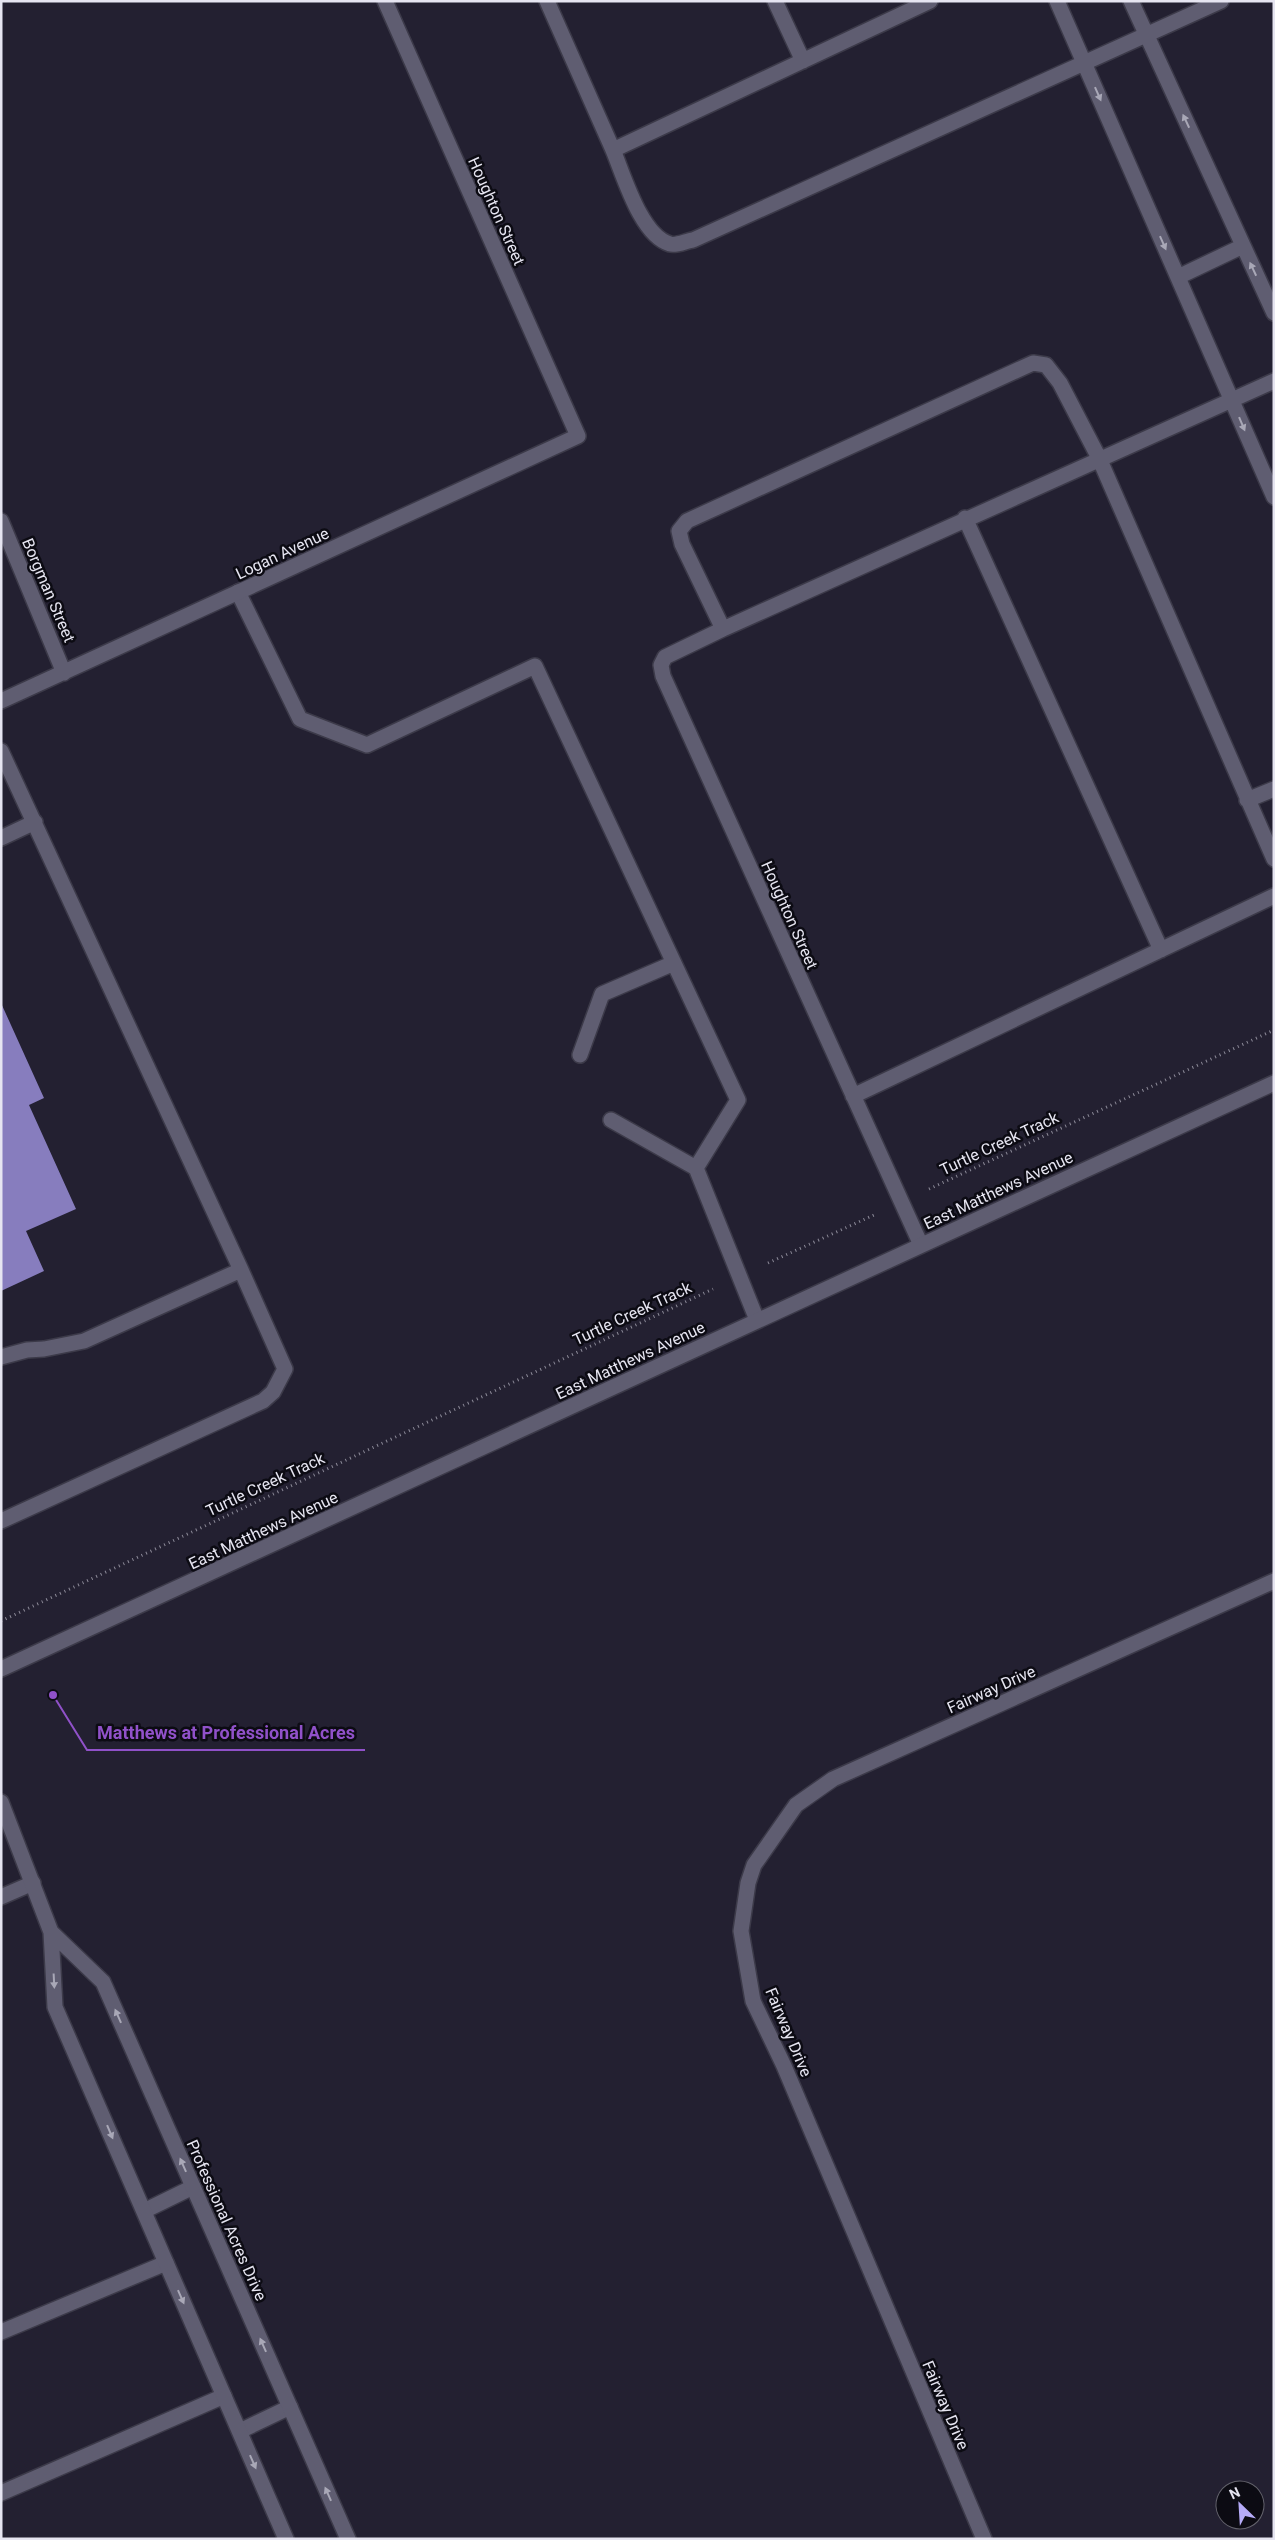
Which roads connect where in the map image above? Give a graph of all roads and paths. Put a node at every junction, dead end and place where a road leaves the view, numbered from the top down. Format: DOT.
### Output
graph roads {
  1 [pos="385,1"];
  2 [pos="547,1"];
  3 [pos="775,1"];
  4 [pos="930,1"];
  5 [pos="1057,1"];
  6 [pos="1131,1"];
  7 [pos="1222,1"];
  8 [pos="1146,35"];
  9 [pos="802,61"];
  10 [pos="1085,64"];
  11 [pos="613,150"];
  12 [pos="1243,246"];
  13 [pos="1178,277"];
  14 [pos="1274,313"];
  15 [pos="1274,380"];
  16 [pos="1232,400"];
  17 [pos="578,436"];
  18 [pos="1098,458"];
  19 [pos="1274,497"];
  20 [pos="965,518"];
  21 [pos="1,522"];
  22 [pos="238,592"];
  23 [pos="723,629"];
  24 [pos="64,673"];
  25 [pos="1,702"];
  26 [pos="1,751"];
  27 [pos="1274,789"];
  28 [pos="1247,800"];
  29 [pos="35,822"];
  30 [pos="1,838"];
  31 [pos="1274,859"];
  32 [pos="1274,896"];
  33 [pos="1161,950"];
  34 [pos="674,964"];
  35 [pos="1274,1030"];
  36 [pos="580,1056"];
  37 [pos="1274,1083"];
  38 [pos="853,1096"];
  39 [pos="610,1120"];
  40 [pos="696,1168"];
  41 [pos="901,1202"];
  42 [pos="921,1245"];
  43 [pos="242,1270"];
  44 [pos="738,1277"];
  45 [pos="757,1320"];
  46 [pos="1,1357"];
  47 [pos="1,1521"];
  48 [pos="1274,1581"];
  49 [pos="1,1621"];
  50 [pos="1,1669"];
  51 [pos="1,1802"];
  52 [pos="33,1883"];
  53 [pos="1,1897"];
  54 [pos="52,1932"];
  55 [pos="193,2187"];
  56 [pos="144,2210"];
  57 [pos="166,2263"];
  58 [pos="1,2332"];
  59 [pos="224,2396"];
  60 [pos="290,2408"];
  61 [pos="240,2431"];
  62 [pos="1,2493"];
  63 [pos="286,2539"];
  64 [pos="348,2539"];
  65 [pos="984,2539"];
  1 -- 17 [label="street, Houghton Street"];
  2 -- 11 [label="street"];
  3 -- 9 [label="street"];
  4 -- 9 [label="street"];
  5 -- 10 [label="street"];
  6 -- 8 [label="street"];
  7 -- 8 [label="street"];
  8 -- 10 [label="street"];
  12 -- 8 [label="street, one-way"];
  9 -- 11 [label="street"];
  10 -- 11 [label="street"];
  10 -- 13 [label="street, one-way"];
  12 -- 13 [label="street"];
  14 -- 12 [label="street, one-way"];
  13 -- 16 [label="street"];
  15 -- 16 [label="street"];
  16 -- 18 [label="street"];
  16 -- 19 [label="street, one-way"];
  17 -- 22 [label="street, Logan Avenue"];
  18 -- 20 [label="street"];
  18 -- 23 [label="street"];
  18 -- 28 [label="street"];
  20 -- 23 [label="street"];
  20 -- 33 [label="street"];
  21 -- 24 [label="street, Borgman Street"];
  22 -- 24 [label="street, Logan Avenue"];
  22 -- 34 [label="street"];
  23 -- 38 [label="street, Houghton Street"];
  24 -- 25 [label="street, Logan Avenue"];
  26 -- 29 [label="street"];
  27 -- 28 [label="street"];
  28 -- 31 [label="street"];
  29 -- 30 [label="street"];
  29 -- 43 [label="street"];
  32 -- 33 [label="street"];
  33 -- 38 [label="street"];
  34 -- 36 [label="street"];
  34 -- 40 [label="street"];
  35 -- 41 [label="path, Turtle Creek Track"];
  37 -- 42 [label="street, East Matthews Avenue"];
  38 -- 41 [label="street, Houghton Street"];
  39 -- 40 [label="street"];
  40 -- 44 [label="street"];
  41 -- 42 [label="street, Houghton Street"];
  41 -- 44 [label="path, Turtle Creek Track"];
  42 -- 45 [label="street, East Matthews Avenue"];
  43 -- 46 [label="street"];
  43 -- 47 [label="street"];
  44 -- 45 [label="street"];
  44 -- 49 [label="path, Turtle Creek Track"];
  45 -- 50 [label="street, East Matthews Avenue"];
  48 -- 65 [label="street, Fairway Drive"];
  51 -- 52 [label="street, Professional Acres Drive"];
  52 -- 53 [label="street"];
  52 -- 54 [label="street, Professional Acres Drive"];
  55 -- 54 [label="street, Professional Acres Drive, one-way"];
  54 -- 56 [label="street, Professional Acres Drive, one-way"];
  55 -- 56 [label="street"];
  60 -- 55 [label="street, Professional Acres Drive, one-way"];
  56 -- 57 [label="street, Professional Acres Drive"];
  57 -- 58 [label="street"];
  57 -- 59 [label="street, Professional Acres Drive, one-way"];
  59 -- 61 [label="street, Professional Acres Drive"];
  59 -- 62 [label="street"];
  60 -- 61 [label="street"];
  64 -- 60 [label="street, Professional Acres Drive, one-way"];
  61 -- 63 [label="street, Professional Acres Drive, one-way"];
}
